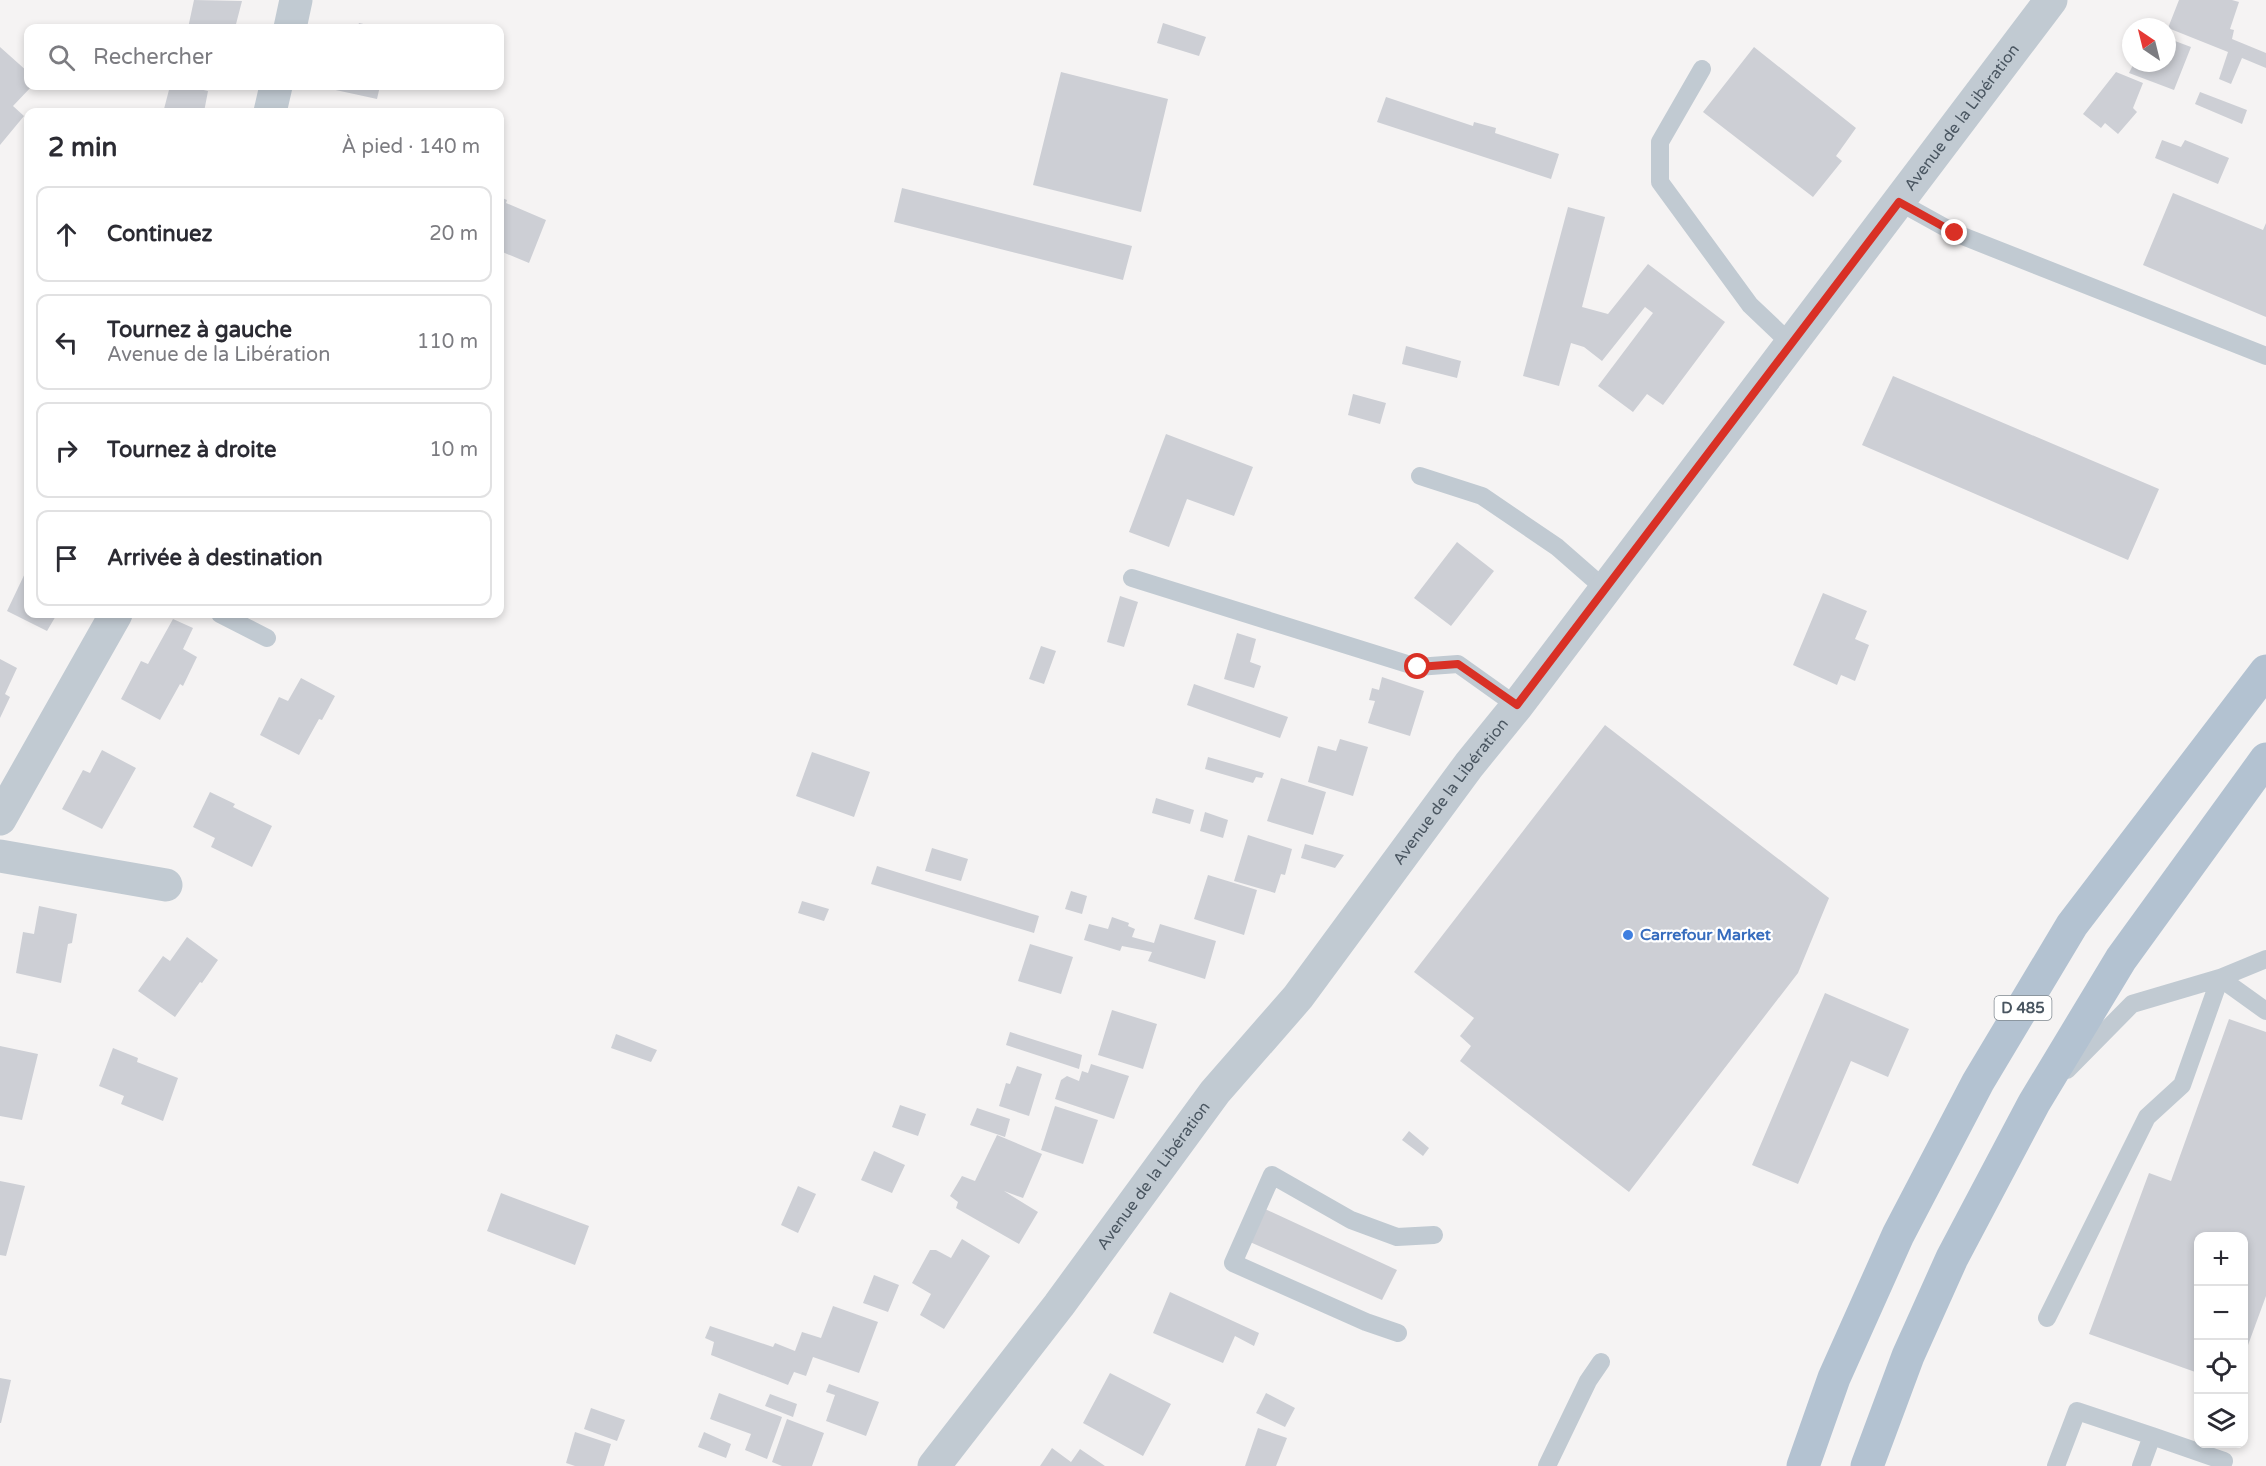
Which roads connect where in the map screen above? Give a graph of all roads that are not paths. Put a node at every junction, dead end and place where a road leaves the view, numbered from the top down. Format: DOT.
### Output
graph roads {
  1 [pos="296,0"];
  2 [pos="2051,0"];
  3 [pos="291,24"];
  4 [pos="1702,69"];
  5 [pos="275,90"];
  6 [pos="271,108"];
  7 [pos="1899,202"];
  8 [pos="1791,344"];
  9 [pos="2266,356"];
  10 [pos="1420,476"];
  11 [pos="1132,578"];
  12 [pos="1605,589"];
  13 [pos="114,618"];
  14 [pos="228,618"];
  15 [pos="267,638"];
  16 [pos="2266,671"];
  17 [pos="1517,705"];
  18 [pos="2266,759"];
  19 [pos="0,819"];
  20 [pos="0,856"];
  21 [pos="166,885"];
  22 [pos="2266,959"];
  23 [pos="2220,978"];
  24 [pos="2266,1011"];
  25 [pos="2034,1103"];
  26 [pos="1434,1235"];
  27 [pos="2047,1318"];
  28 [pos="1398,1333"];
  29 [pos="1601,1362"];
  30 [pos="1834,1378"];
  31 [pos="2152,1436"];
  32 [pos="934,1466"];
  33 [pos="1547,1466"];
  34 [pos="1795,1466"];
  35 [pos="1803,1466"];
  36 [pos="1868,1466"];
  37 [pos="2056,1466"];
  38 [pos="2141,1466"];
  39 [pos="2222,1466"];
  1 -- 3 [label="street"];
  2 -- 7 [label="street, Avenue de la Libération"];
  4 -- 8 [label="lane"];
  5 -- 6 [label="street"];
  7 -- 8 [label="street, Avenue de la Libération"];
  7 -- 9 [label="lane"];
  8 -- 12 [label="street, Avenue de la Libération"];
  10 -- 12 [label="lane"];
  11 -- 17 [label="lane"];
  12 -- 17 [label="street, Avenue de la Libération"];
  13 -- 19 [label="street"];
  14 -- 15 [label="lane"];
  16 -- 30 [label="main road, D 485"];
  17 -- 32 [label="street, Avenue de la Libération"];
  18 -- 25 [label="main road"];
  20 -- 21 [label="street"];
  22 -- 23 [label="lane"];
  23 -- 24 [label="lane"];
  23 -- 25 [label="lane"];
  23 -- 27 [label="lane"];
  25 -- 36 [label="main road"];
  26 -- 28 [label="lane"];
  29 -- 33 [label="lane"];
  30 -- 34 [label="lane"];
  30 -- 35 [label="main road, D 485"];
  31 -- 37 [label="lane"];
  31 -- 38 [label="lane"];
  31 -- 39 [label="lane"];
}
